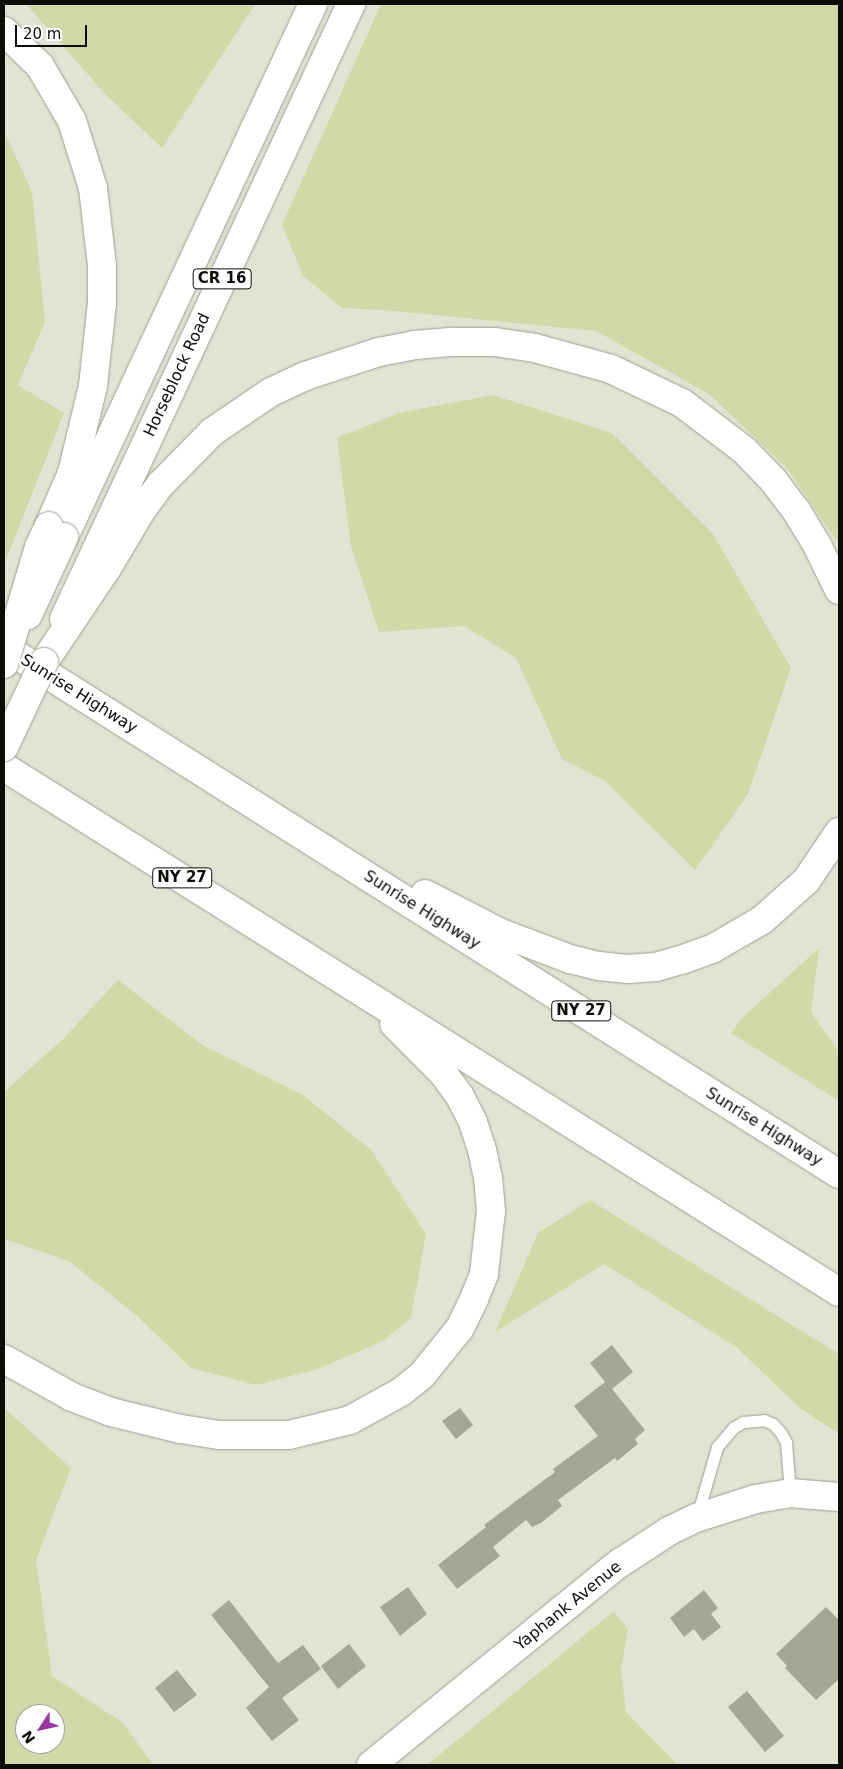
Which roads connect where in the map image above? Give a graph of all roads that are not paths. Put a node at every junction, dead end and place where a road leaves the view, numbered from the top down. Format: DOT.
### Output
graph roads {
  1 [pos="313,4"];
  2 [pos="351,4"];
  3 [pos="4,31"];
  4 [pos="57,532"];
  5 [pos="102,558"];
  6 [pos="839,590"];
  7 [pos="4,647"];
  8 [pos="4,665"];
  9 [pos="4,747"];
  10 [pos="4,767"];
  11 [pos="839,832"];
  12 [pos="322,847"];
  13 [pos="360,989"];
  14 [pos="839,1174"];
  15 [pos="839,1292"];
  16 [pos="4,1359"];
  17 [pos="790,1493"];
  18 [pos="839,1497"];
  19 [pos="696,1518"];
  20 [pos="371,1765"];
  1 -- 4 [label="main road, Horseblock Road / CR 16"];
  2 -- 5 [label="main road, Horseblock Road / CR 16"];
  3 -- 4 [label="main road"];
  4 -- 8 [label="main road, bridge"];
  5 -- 6 [label="main road"];
  5 -- 9 [label="main road, bridge"];
  7 -- 12 [label="main road, Sunrise Highway / NY 27"];
  10 -- 13 [label="main road, NY 27"];
  11 -- 12 [label="main road"];
  12 -- 14 [label="main road, Sunrise Highway / NY 27"];
  13 -- 15 [label="main road, NY 27"];
  13 -- 16 [label="main road"];
  17 -- 18 [label="main road, Yaphank Avenue"];
  17 -- 19 [label="main road, Yaphank Avenue"];
  17 -- 19 [label="lane"];
  19 -- 20 [label="main road, Yaphank Avenue"];
}
